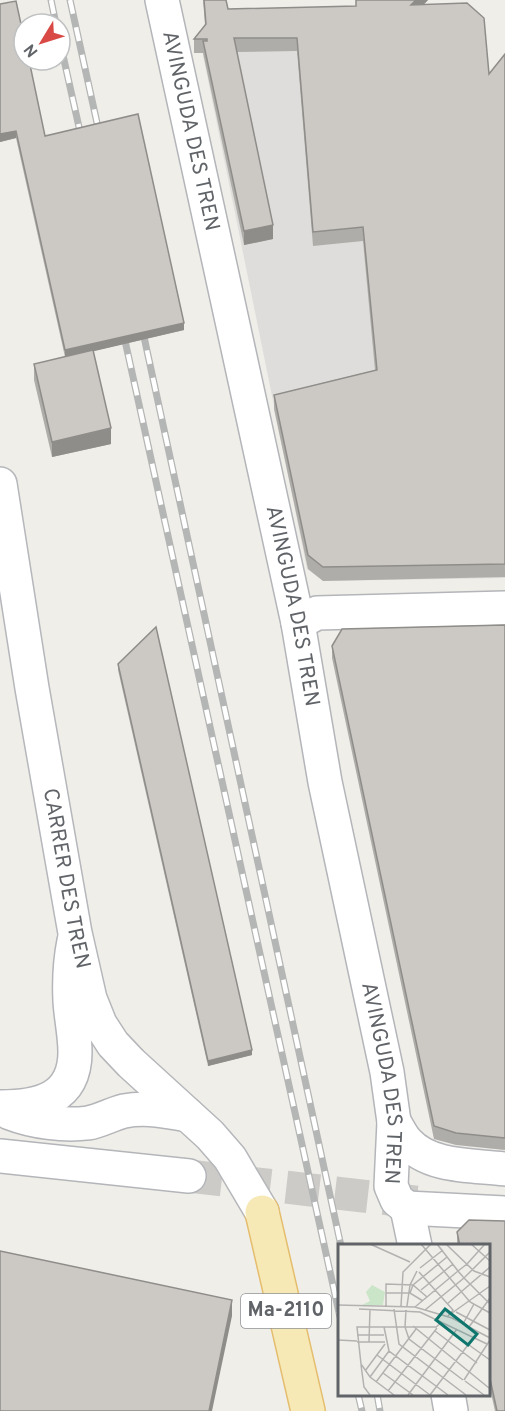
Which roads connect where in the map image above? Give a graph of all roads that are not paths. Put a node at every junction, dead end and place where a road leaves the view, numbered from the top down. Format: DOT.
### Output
graph roads {
  1 [pos="162,0"];
  2 [pos="0,484"];
  3 [pos="7,578"];
  4 [pos="505,608"];
  5 [pos="298,624"];
  6 [pos="75,933"];
  7 [pos="0,1108"];
  8 [pos="188,1115"];
  9 [pos="394,1122"];
  10 [pos="0,1138"];
  11 [pos="0,1156"];
  12 [pos="505,1169"];
  13 [pos="430,1182"];
  14 [pos="505,1189"];
  15 [pos="407,1208"];
  16 [pos="262,1212"];
  17 [pos="505,1214"];
  18 [pos="415,1244"];
  19 [pos="448,1396"];
  20 [pos="308,1411"];
  21 [pos="451,1411"];
  1 -- 5 [label="street, AVINGUDA DES TREN"];
  2 -- 3 [label="street, CARRER DES TREN / Ma-2110"];
  3 -- 6 [label="street, CARRER DES TREN / Ma-2110"];
  4 -- 5 [label="street"];
  5 -- 9 [label="street, AVINGUDA DES TREN"];
  6 -- 7 [label="street"];
  6 -- 8 [label="street, CARRER DES TREN / Ma-2110"];
  7 -- 8 [label="street"];
  8 -- 16 [label="street, CARRER DES TREN / Ma-2110"];
  9 -- 12 [label="street"];
  9 -- 15 [label="street, AVINGUDA DES TREN"];
  10 -- 11 [label="street"];
  13 -- 14 [label="street"];
  15 -- 17 [label="street"];
  15 -- 18 [label="street"];
  16 -- 20 [label="main road, Ma-2110"];
  19 -- 21 [label="street"];
}
